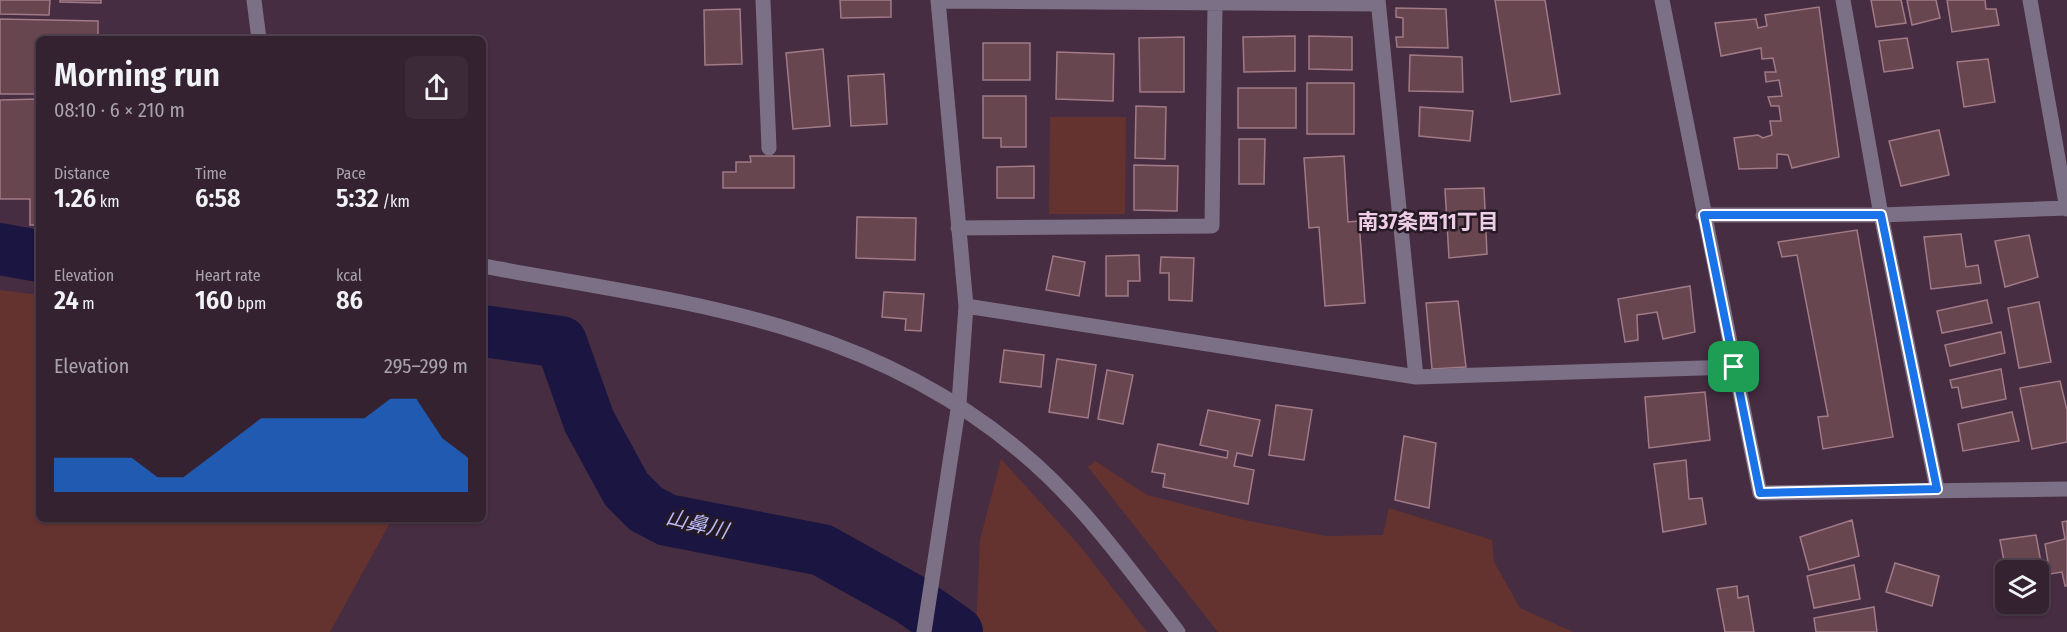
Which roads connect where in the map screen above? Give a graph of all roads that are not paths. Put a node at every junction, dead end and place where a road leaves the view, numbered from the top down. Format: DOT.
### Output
graph roads {
  1 [pos="254,0"];
  2 [pos="763,0"];
  3 [pos="938,0"];
  4 [pos="1662,0"];
  5 [pos="1843,0"];
  6 [pos="2030,0"];
  7 [pos="1222,2"];
  8 [pos="1378,2"];
  9 [pos="258,36"];
  10 [pos="769,148"];
  11 [pos="2067,209"];
  12 [pos="1704,215"];
  13 [pos="1881,215"];
  14 [pos="958,228"];
  15 [pos="486,267"];
  16 [pos="966,306"];
  17 [pos="1734,367"];
  18 [pos="1416,377"];
  19 [pos="960,404"];
  20 [pos="1937,489"];
  21 [pos="2067,489"];
  22 [pos="924,632"];
  23 [pos="1178,632"];
  1 -- 9 [label="street"];
  2 -- 10 [label="street"];
  3 -- 7 [label="street"];
  3 -- 14 [label="street"];
  4 -- 12 [label="street"];
  5 -- 13 [label="street"];
  6 -- 11 [label="street"];
  7 -- 8 [label="street"];
  7 -- 14 [label="street"];
  8 -- 18 [label="street"];
  11 -- 13 [label="street"];
  12 -- 13 [label="street"];
  12 -- 17 [label="street"];
  13 -- 20 [label="street"];
  14 -- 16 [label="street"];
  15 -- 19 [label="street"];
  16 -- 18 [label="street"];
  16 -- 19 [label="street"];
  17 -- 18 [label="street"];
  17 -- 20 [label="street"];
  19 -- 22 [label="street"];
  19 -- 23 [label="street"];
  20 -- 21 [label="street"];
}
